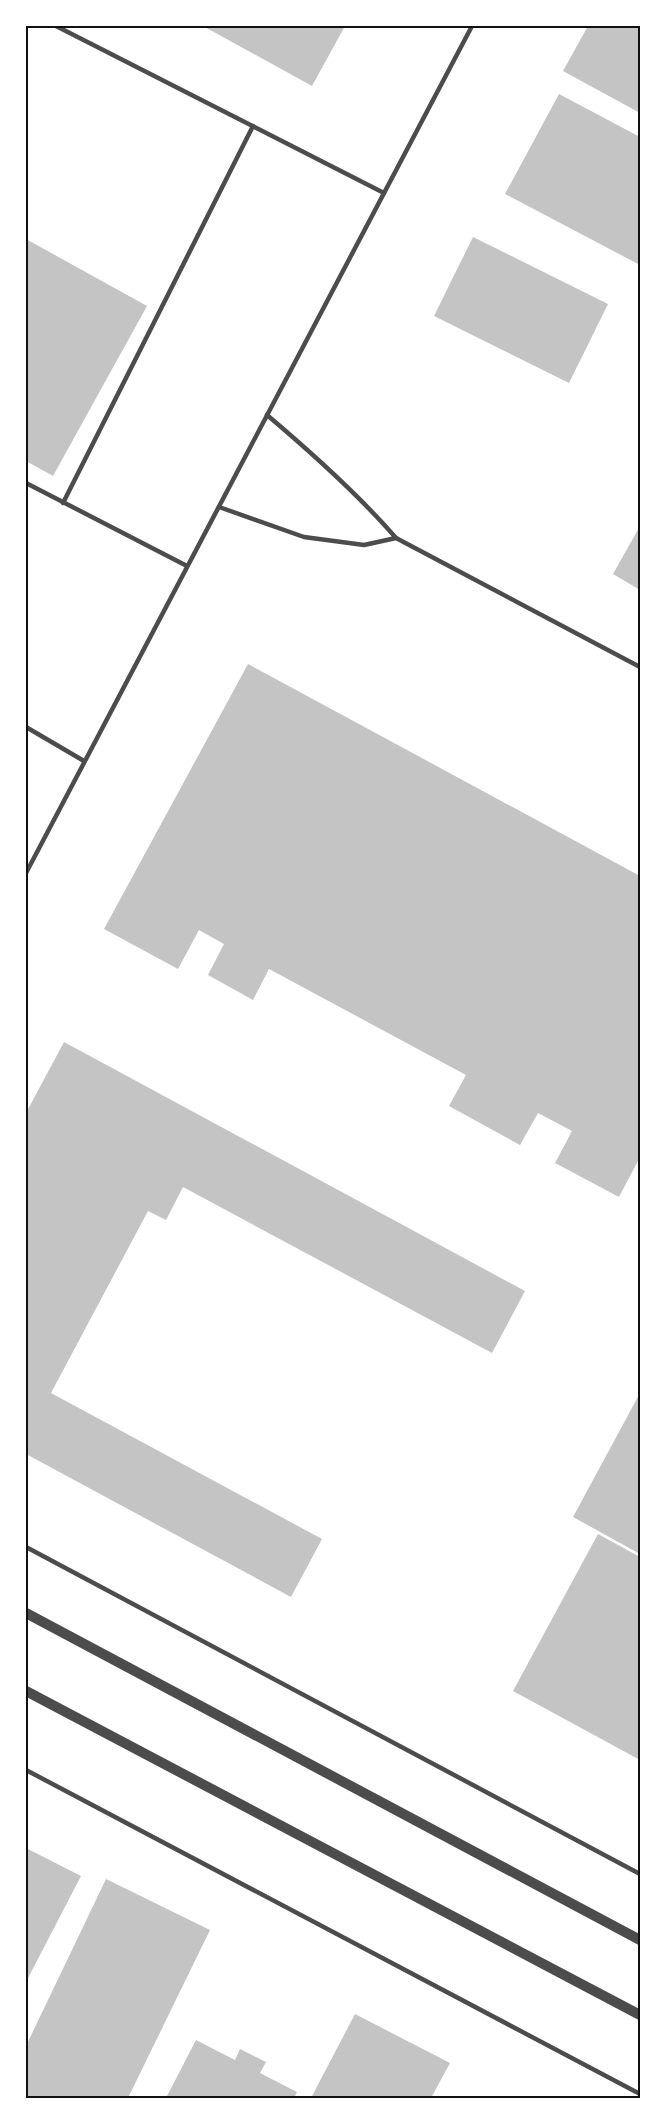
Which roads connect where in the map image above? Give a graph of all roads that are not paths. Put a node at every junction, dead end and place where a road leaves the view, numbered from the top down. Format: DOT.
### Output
graph roads {
  1 [pos="56,26"];
  2 [pos="472,26"];
  3 [pos="253,126"];
  4 [pos="384,193"];
  5 [pos="267,415"];
  6 [pos="26,483"];
  7 [pos="63,503"];
  8 [pos="219,507"];
  9 [pos="396,538"];
  10 [pos="187,566"];
  11 [pos="640,666"];
  12 [pos="26,727"];
  13 [pos="84,761"];
  14 [pos="26,873"];
  15 [pos="26,1547"];
  16 [pos="26,1613"];
  17 [pos="26,1691"];
  18 [pos="26,1770"];
  19 [pos="640,1874"];
  20 [pos="640,1941"];
  21 [pos="640,2015"];
  22 [pos="640,2094"];
  1 -- 3 [label="lane"];
  2 -- 4 [label="lane"];
  3 -- 4 [label="lane"];
  3 -- 7 [label="lane"];
  4 -- 5 [label="lane"];
  5 -- 8 [label="lane"];
  5 -- 9 [label="lane"];
  6 -- 7 [label="lane"];
  7 -- 10 [label="lane"];
  8 -- 9 [label="lane"];
  8 -- 10 [label="lane"];
  9 -- 11 [label="lane"];
  10 -- 13 [label="lane"];
  12 -- 13 [label="lane"];
  13 -- 14 [label="lane"];
  15 -- 19 [label="lane"];
  16 -- 20 [label="street"];
  17 -- 21 [label="street"];
  18 -- 22 [label="lane"];
}
